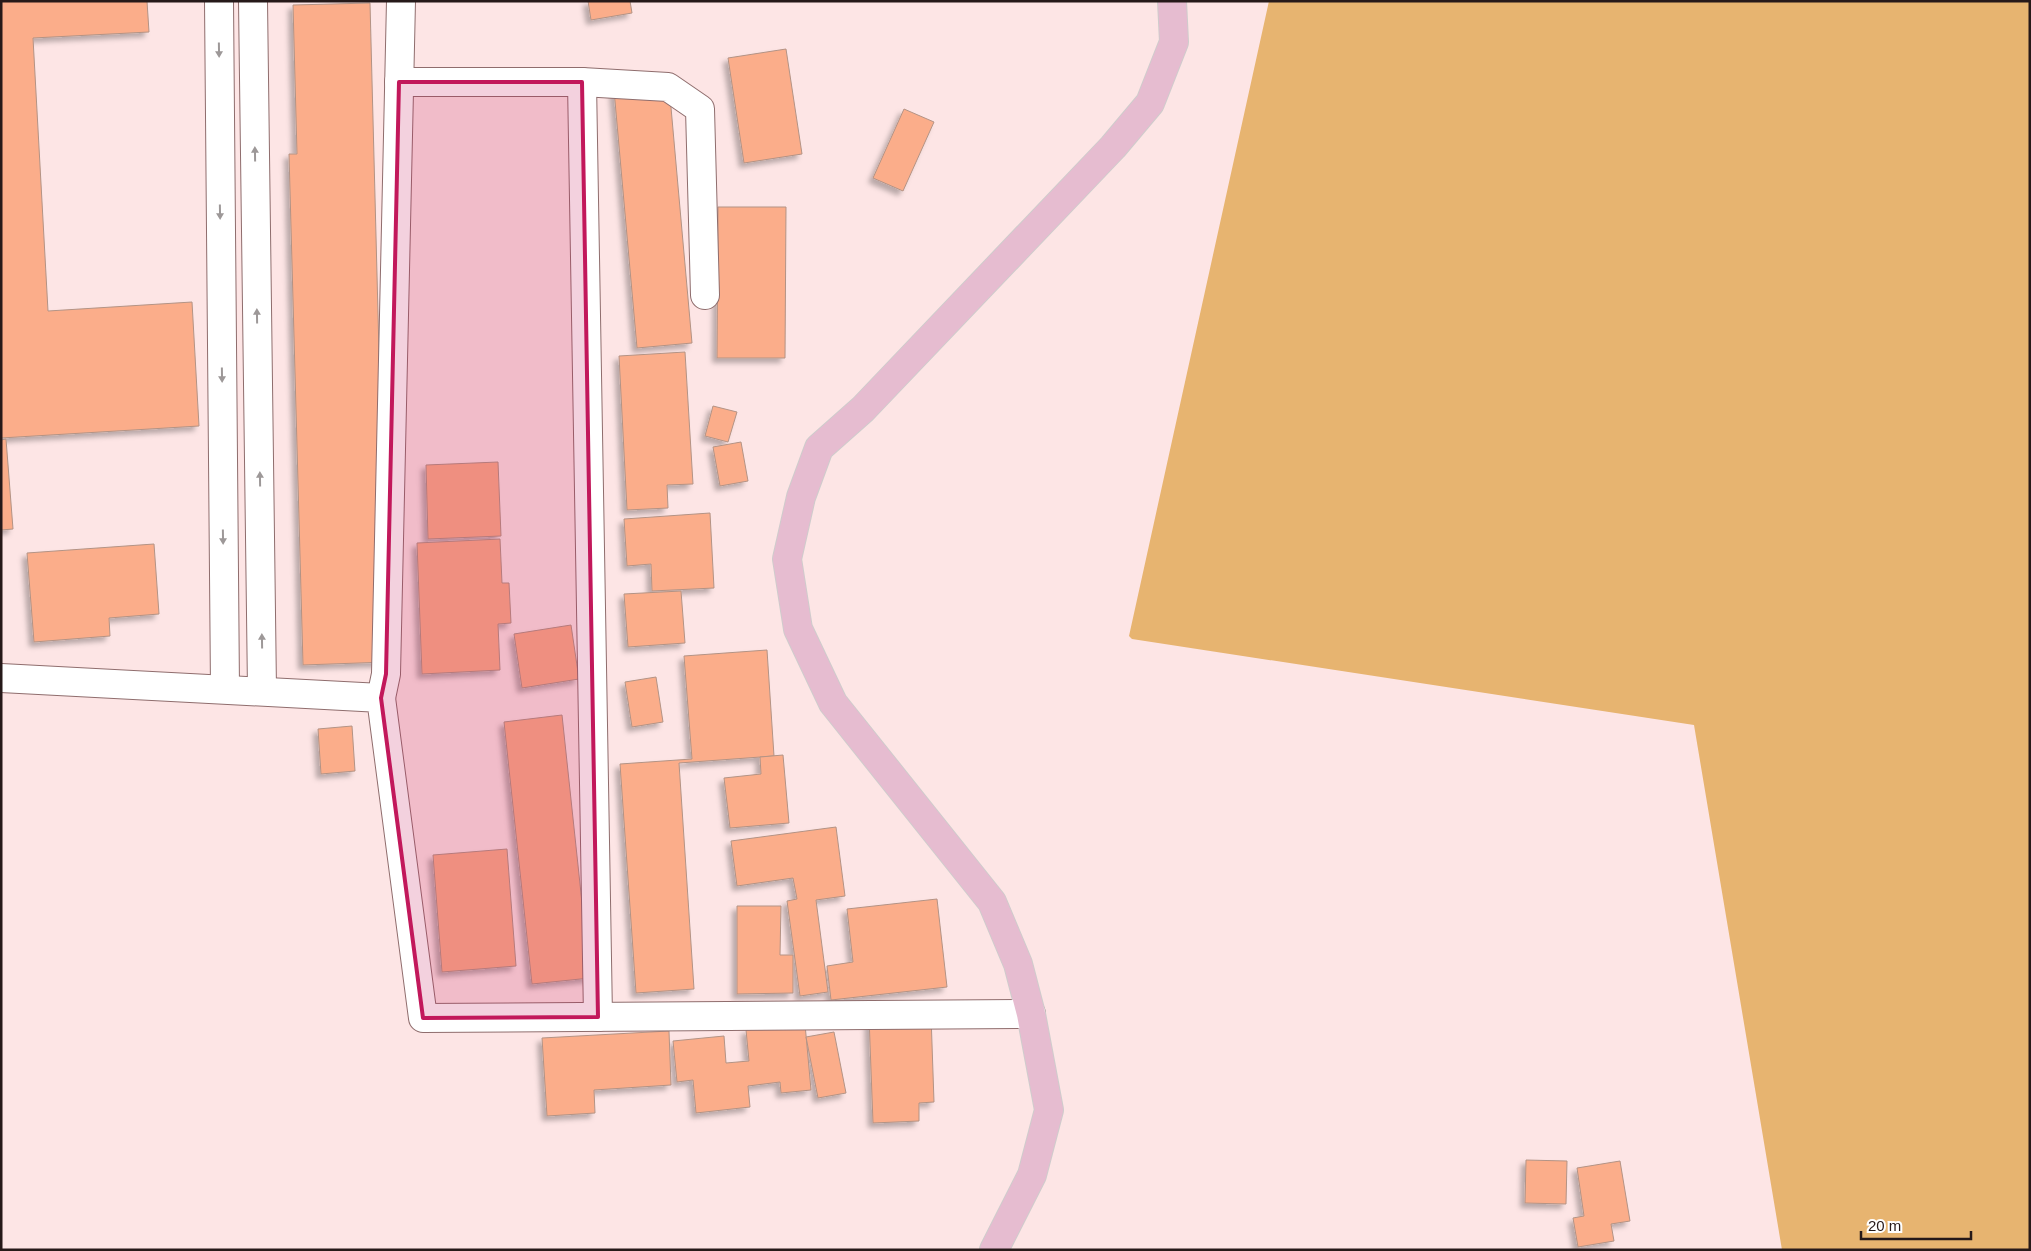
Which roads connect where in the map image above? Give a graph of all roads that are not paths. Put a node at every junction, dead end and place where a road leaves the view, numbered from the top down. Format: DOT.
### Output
graph roads {
  1 [pos="219,1"];
  2 [pos="253,1"];
  3 [pos="401,1"];
  4 [pos="1172,1"];
  5 [pos="399,82"];
  6 [pos="582,82"];
  7 [pos="705,295"];
  8 [pos="1,678"];
  9 [pos="225,688"];
  10 [pos="262,690"];
  11 [pos="381,698"];
  12 [pos="1031,1014"];
  13 [pos="598,1017"];
  14 [pos="994,1250"];
  1 -- 9 [label="street, one-way"];
  10 -- 2 [label="street, one-way"];
  3 -- 5 [label="street"];
  4 -- 12 [label="main road"];
  5 -- 6 [label="street"];
  5 -- 11 [label="street"];
  6 -- 7 [label="street"];
  6 -- 13 [label="street"];
  8 -- 9 [label="street"];
  9 -- 10 [label="street"];
  10 -- 11 [label="street"];
  11 -- 13 [label="street"];
  12 -- 13 [label="street"];
  12 -- 14 [label="main road"];
}
